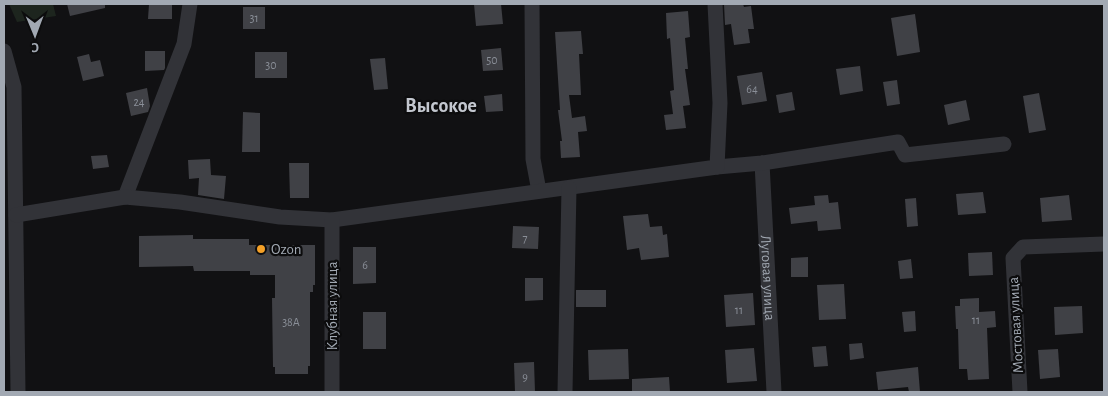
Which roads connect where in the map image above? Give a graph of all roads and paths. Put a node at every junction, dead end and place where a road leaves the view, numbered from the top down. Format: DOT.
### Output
graph roads {
  1 [pos="190,4"];
  2 [pos="532,4"];
  3 [pos="715,4"];
  4 [pos="4,51"];
  5 [pos="1004,144"];
  6 [pos="762,163"];
  7 [pos="717,167"];
  8 [pos="570,188"];
  9 [pos="539,191"];
  10 [pos="125,197"];
  11 [pos="16,215"];
  12 [pos="332,220"];
  13 [pos="1104,244"];
  14 [pos="18,392"];
  15 [pos="332,392"];
  16 [pos="566,392"];
  17 [pos="774,392"];
  18 [pos="1020,392"];
  1 -- 10 [label="street"];
  2 -- 9 [label="street"];
  3 -- 7 [label="street"];
  4 -- 11 [label="street"];
  5 -- 6 [label="street"];
  6 -- 7 [label="street"];
  6 -- 17 [label="street, Луговая улица"];
  7 -- 8 [label="street"];
  8 -- 9 [label="street"];
  8 -- 16 [label="street"];
  9 -- 12 [label="street"];
  10 -- 11 [label="street"];
  10 -- 12 [label="street"];
  11 -- 14 [label="street"];
  12 -- 15 [label="street, Клубная улица"];
  13 -- 18 [label="street, Мостовая улица"];
}
